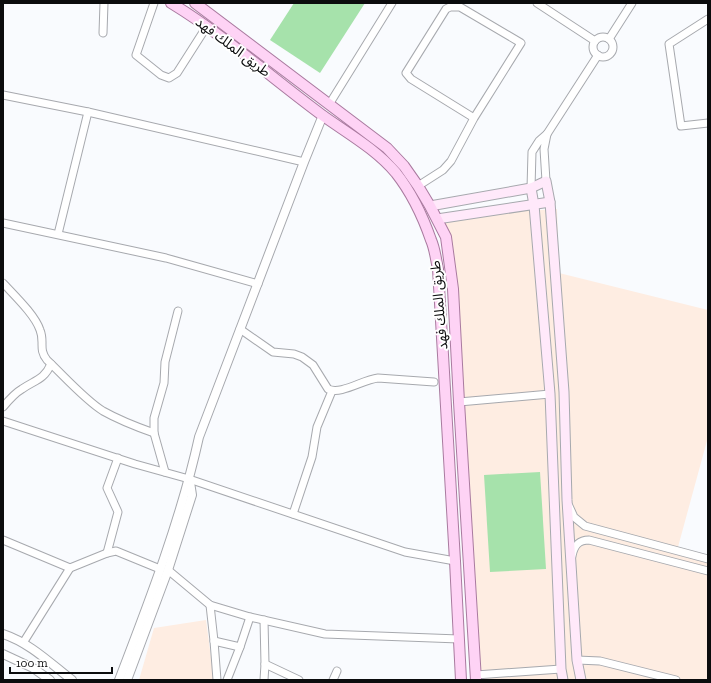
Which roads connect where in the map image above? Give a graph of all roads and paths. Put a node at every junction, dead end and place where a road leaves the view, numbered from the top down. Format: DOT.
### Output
graph roads {
  1 [pos="104,3"];
  2 [pos="154,3"];
  3 [pos="171,3"];
  4 [pos="195,3"];
  5 [pos="392,3"];
  6 [pos="537,3"];
  7 [pos="632,3"];
  8 [pos="708,19"];
  9 [pos="207,26"];
  10 [pos="103,33"];
  11 [pos="609,39"];
  12 [pos="595,41"];
  13 [pos="598,55"];
  14 [pos="3,95"];
  15 [pos="330,103"];
  16 [pos="88,112"];
  17 [pos="323,115"];
  18 [pos="474,118"];
  19 [pos="708,123"];
  20 [pos="547,134"];
  21 [pos="304,162"];
  22 [pos="546,181"];
  23 [pos="418,186"];
  24 [pos="531,188"];
  25 [pos="550,202"];
  26 [pos="534,205"];
  27 [pos="430,206"];
  28 [pos="437,219"];
  29 [pos="3,223"];
  30 [pos="58,234"];
  31 [pos="3,283"];
  32 [pos="258,284"];
  33 [pos="178,311"];
  34 [pos="240,330"];
  35 [pos="51,364"];
  36 [pos="434,382"];
  37 [pos="332,391"];
  38 [pos="550,394"];
  39 [pos="458,402"];
  40 [pos="3,407"];
  41 [pos="3,421"];
  42 [pos="154,433"];
  43 [pos="118,458"];
  44 [pos="165,472"];
  45 [pos="189,479"];
  46 [pos="567,500"];
  47 [pos="465,502"];
  48 [pos="452,503"];
  49 [pos="293,514"];
  50 [pos="3,540"];
  51 [pos="107,552"];
  52 [pos="708,559"];
  53 [pos="571,560"];
  54 [pos="456,561"];
  55 [pos="70,568"];
  56 [pos="164,570"];
  57 [pos="708,571"];
  58 [pos="210,605"];
  59 [pos="250,617"];
  60 [pos="264,620"];
  61 [pos="3,634"];
  62 [pos="459,639"];
  63 [pos="214,641"];
  64 [pos="23,642"];
  65 [pos="240,647"];
  66 [pos="3,654"];
  67 [pos="577,660"];
  68 [pos="265,664"];
  69 [pos="562,669"];
  70 [pos="337,671"];
  71 [pos="476,677"];
  72 [pos="50,680"];
  73 [pos="72,680"];
  74 [pos="121,680"];
  75 [pos="216,680"];
  76 [pos="227,680"];
  77 [pos="264,680"];
  78 [pos="297,680"];
  79 [pos="333,680"];
  80 [pos="461,680"];
  81 [pos="563,680"];
  82 [pos="581,680"];
  83 [pos="676,680"];
  1 -- 10 [label="street"];
  2 -- 9 [label="street"];
  3 -- 9 [label="main road, طريق الملك فهد"];
  4 -- 15 [label="main road, طريق الملك فهد"];
  5 -- 15 [label="street"];
  6 -- 12 [label="street"];
  7 -- 11 [label="street"];
  8 -- 19 [label="street"];
  9 -- 17 [label="main road, طريق الملك فهد"];
  11 -- 12 [label="street"];
  11 -- 13 [label="street"];
  12 -- 13 [label="street"];
  13 -- 20 [label="street"];
  14 -- 16 [label="street"];
  15 -- 23 [label="main road, طريق الملك فهد"];
  16 -- 21 [label="street"];
  16 -- 30 [label="street"];
  17 -- 21 [label="street"];
  17 -- 48 [label="main road, طريق الملك فهد"];
  18 -- 18 [label="street"];
  18 -- 23 [label="street"];
  20 -- 22 [label="street"];
  20 -- 24 [label="street"];
  21 -- 32 [label="street"];
  22 -- 24 [label="main road"];
  22 -- 25 [label="main road"];
  23 -- 27 [label="main road, طريق الملك فهد"];
  24 -- 26 [label="main road"];
  24 -- 27 [label="main road"];
  25 -- 26 [label="main road"];
  25 -- 46 [label="main road"];
  26 -- 28 [label="main road"];
  26 -- 38 [label="main road"];
  27 -- 28 [label="main road, طريق الملك فهد"];
  28 -- 39 [label="main road, طريق الملك فهد"];
  29 -- 30 [label="street"];
  30 -- 32 [label="street"];
  31 -- 35 [label="street"];
  32 -- 34 [label="street"];
  33 -- 42 [label="street"];
  34 -- 37 [label="street"];
  34 -- 45 [label="street"];
  35 -- 40 [label="street"];
  35 -- 42 [label="street"];
  36 -- 37 [label="street"];
  37 -- 49 [label="street"];
  38 -- 39 [label="street"];
  38 -- 69 [label="main road"];
  39 -- 47 [label="main road, طريق الملك فهد"];
  41 -- 43 [label="street"];
  42 -- 44 [label="street"];
  43 -- 44 [label="street"];
  43 -- 51 [label="street"];
  44 -- 45 [label="street"];
  45 -- 49 [label="street"];
  45 -- 56 [label="street"];
  46 -- 52 [label="street"];
  46 -- 53 [label="main road"];
  47 -- 48 [label="main road"];
  47 -- 71 [label="main road, طريق الملك فهد"];
  48 -- 54 [label="main road, طريق الملك فهد"];
  49 -- 54 [label="street"];
  50 -- 55 [label="street"];
  51 -- 55 [label="street"];
  51 -- 56 [label="street"];
  53 -- 57 [label="street"];
  53 -- 67 [label="main road"];
  54 -- 62 [label="main road, طريق الملك فهد"];
  55 -- 64 [label="street"];
  56 -- 58 [label="street"];
  56 -- 74 [label="street"];
  58 -- 59 [label="street"];
  58 -- 63 [label="street"];
  59 -- 60 [label="street"];
  59 -- 65 [label="street"];
  60 -- 62 [label="street"];
  60 -- 68 [label="street"];
  61 -- 64 [label="street"];
  62 -- 80 [label="main road, طريق الملك فهد"];
  63 -- 65 [label="street"];
  63 -- 75 [label="street"];
  64 -- 73 [label="street"];
  65 -- 76 [label="street"];
  66 -- 72 [label="street"];
  67 -- 82 [label="main road"];
  67 -- 83 [label="street"];
  68 -- 77 [label="street"];
  68 -- 78 [label="street"];
  69 -- 71 [label="street"];
  69 -- 81 [label="main road"];
  70 -- 79 [label="street"];
}
